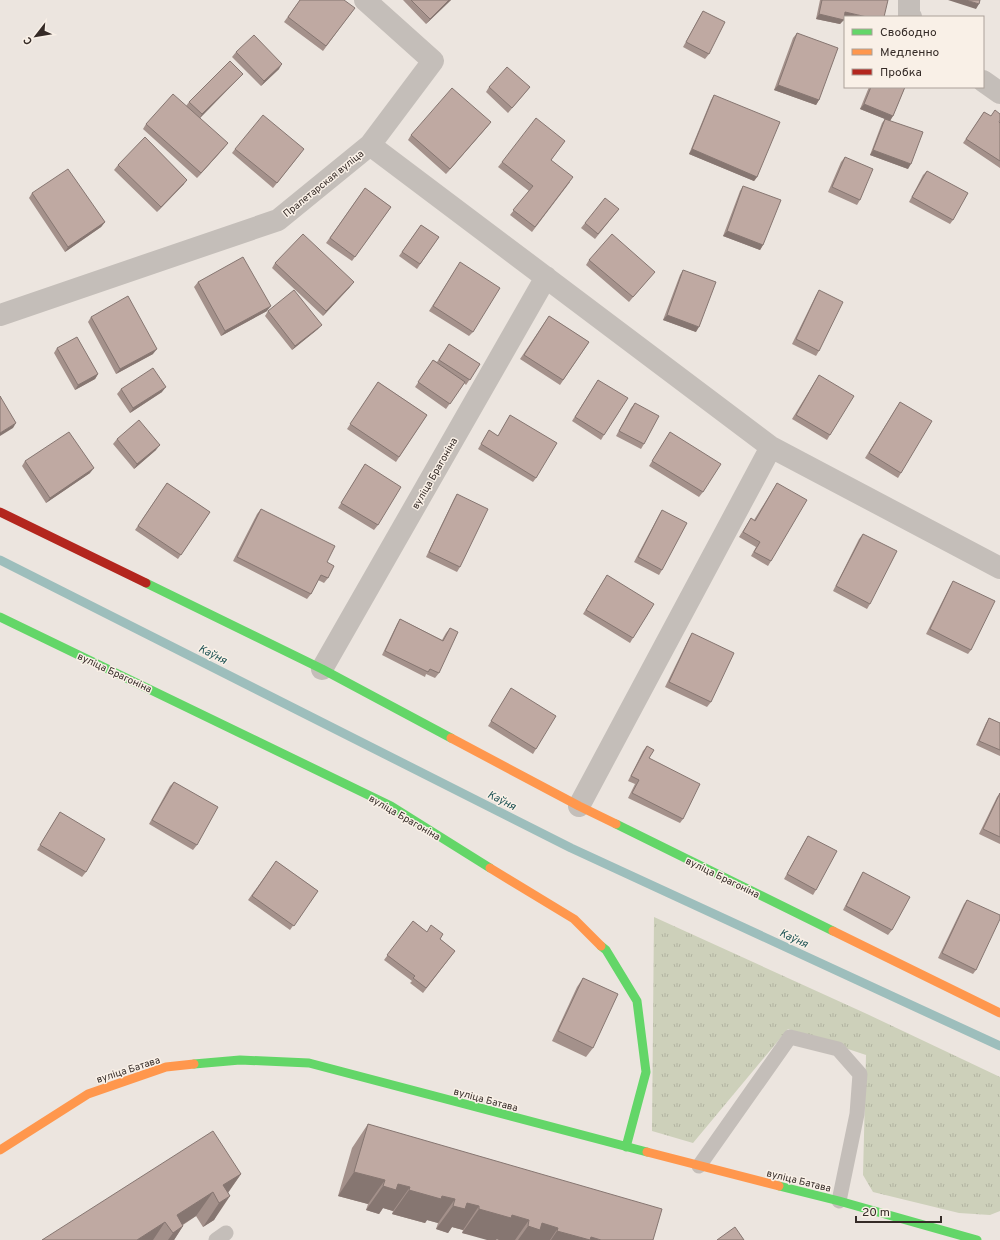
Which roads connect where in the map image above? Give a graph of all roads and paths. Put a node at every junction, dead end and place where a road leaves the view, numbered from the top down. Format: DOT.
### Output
graph roads {
  1 [pos="365,0"];
  2 [pos="984,82"];
  3 [pos="1000,93"];
  4 [pos="370,145"];
  5 [pos="546,278"];
  6 [pos="0,315"];
  7 [pos="772,448"];
  8 [pos="0,512"];
  9 [pos="1000,568"];
  10 [pos="0,617"];
  11 [pos="322,669"];
  12 [pos="579,806"];
  13 [pos="1000,1013"];
  14 [pos="626,1147"];
  15 [pos="0,1150"];
  16 [pos="699,1166"];
  17 [pos="839,1201"];
  18 [pos="977,1240"];
  1 -- 4 [label="street, Пралетарская вуліца"];
  2 -- 3 [label="street"];
  4 -- 5 [label="street"];
  4 -- 6 [label="street, Пралетарская вуліца"];
  5 -- 7 [label="street"];
  5 -- 11 [label="street, вуліца Брагоніна"];
  7 -- 9 [label="street"];
  7 -- 12 [label="street"];
  8 -- 11 [label="street, вуліца Брагоніна"];
  10 -- 14 [label="street, вуліца Брагоніна"];
  11 -- 12 [label="street, вуліца Брагоніна"];
  12 -- 13 [label="street, вуліца Брагоніна"];
  14 -- 15 [label="street, вуліца Батава"];
  14 -- 16 [label="street, вуліца Батава"];
  16 -- 17 [label="street, вуліца Батава"];
  16 -- 17 [label="lane"];
  17 -- 18 [label="street, вуліца Батава"];
}
